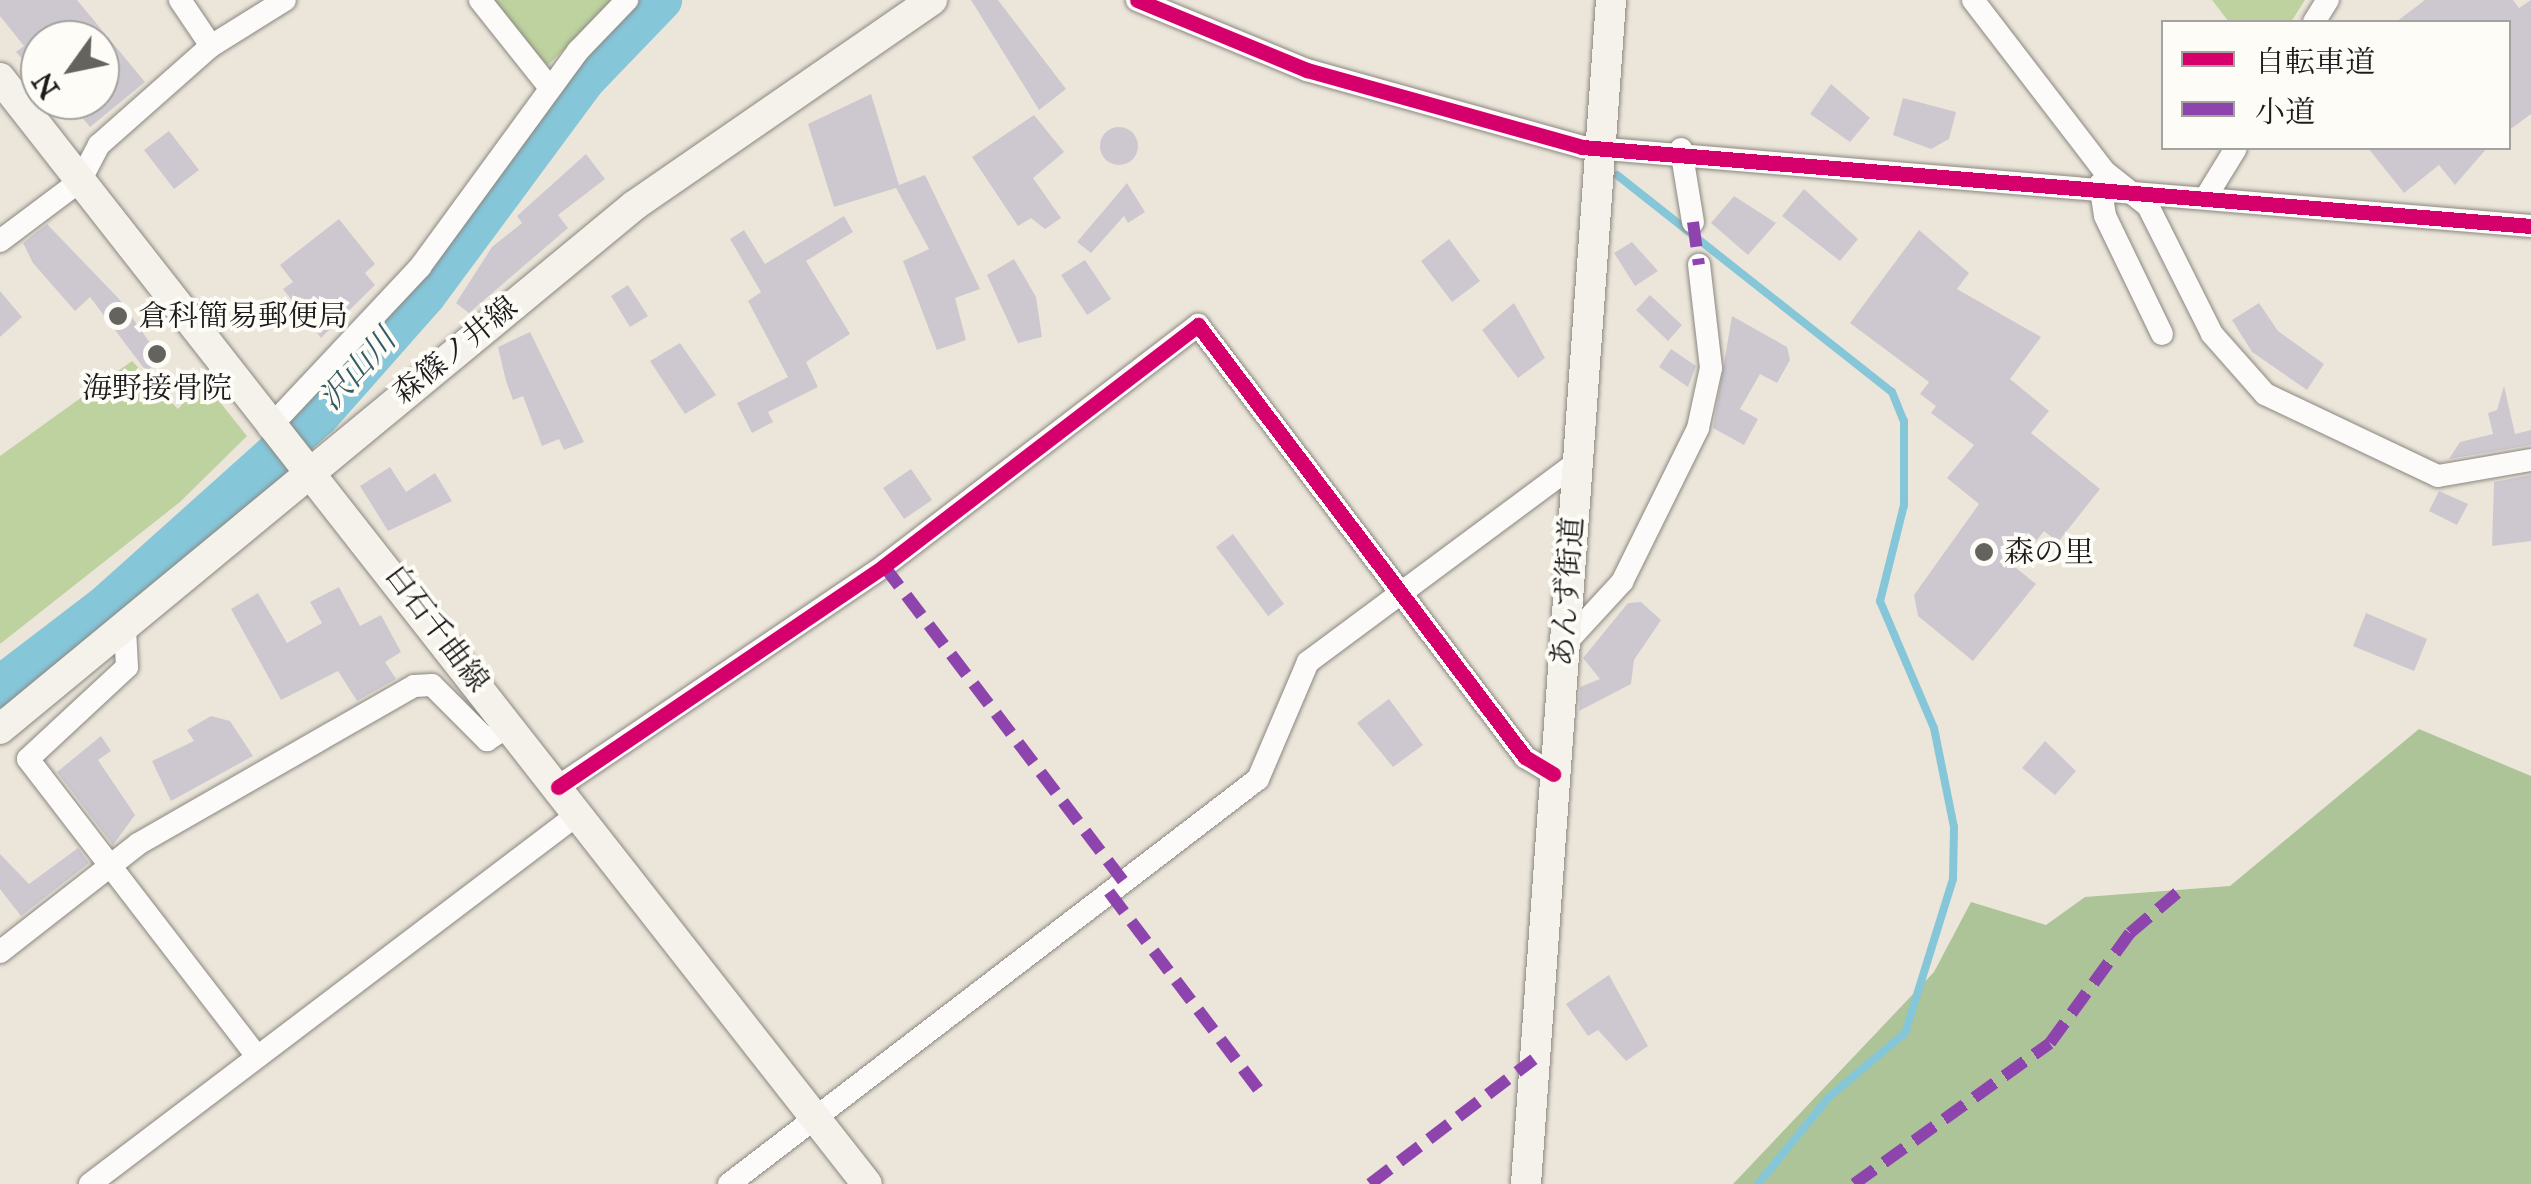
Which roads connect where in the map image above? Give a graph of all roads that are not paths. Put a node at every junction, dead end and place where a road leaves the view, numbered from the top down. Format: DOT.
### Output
graph roads {
  1 [pos="180,0"];
  2 [pos="285,0"];
  3 [pos="480,0"];
  4 [pos="628,0"];
  5 [pos="932,0"];
  6 [pos="1137,0"];
  7 [pos="1611,0"];
  8 [pos="1973,0"];
  9 [pos="210,46"];
  10 [pos="0,78"];
  11 [pos="550,88"];
  12 [pos="1600,146"];
  13 [pos="1680,149"];
  14 [pos="2235,150"];
  15 [pos="80,181"];
  16 [pos="2111,184"];
  17 [pos="2206,197"];
  18 [pos="1693,222"];
  19 [pos="2531,226"];
  20 [pos="0,241"];
  21 [pos="1700,265"];
  22 [pos="2162,334"];
  23 [pos="270,429"];
  24 [pos="2531,460"];
  25 [pos="1576,462"];
  26 [pos="305,468"];
  27 [pos="1398,594"];
  28 [pos="125,629"];
  29 [pos="1564,645"];
  30 [pos="510,725"];
  31 [pos="0,729"];
  32 [pos="1553,774"];
  33 [pos="558,787"];
  34 [pos="578,814"];
  35 [pos="113,868"];
  36 [pos="0,952"];
  37 [pos="257,1056"];
  38 [pos="817,1118"];
  39 [pos="90,1184"];
  40 [pos="729,1184"];
  41 [pos="867,1184"];
  42 [pos="1526,1184"];
  1 -- 9 [label="street"];
  2 -- 9 [label="street"];
  3 -- 11 [label="street"];
  4 -- 11 [label="street"];
  5 -- 26 [label="main road, 森篠ノ井線"];
  6 -- 12 [label="street"];
  7 -- 12 [label="main road, あんず街道"];
  8 -- 16 [label="street"];
  9 -- 15 [label="street"];
  10 -- 15 [label="main road, 白石千曲線"];
  11 -- 23 [label="street"];
  12 -- 13 [label="street"];
  12 -- 25 [label="main road, あんず街道"];
  13 -- 16 [label="street"];
  13 -- 18 [label="street"];
  14 -- 17 [label="street"];
  15 -- 20 [label="street"];
  15 -- 23 [label="main road, 白石千曲線"];
  16 -- 17 [label="street"];
  16 -- 22 [label="street"];
  16 -- 24 [label="street"];
  17 -- 19 [label="street"];
  21 -- 29 [label="street"];
  23 -- 26 [label="main road, 白石千曲線"];
  25 -- 27 [label="street"];
  25 -- 29 [label="main road, あんず街道"];
  26 -- 28 [label="main road, 森篠ノ井線"];
  26 -- 30 [label="main road, 白石千曲線"];
  27 -- 32 [label="street"];
  27 -- 33 [label="street"];
  27 -- 38 [label="street"];
  28 -- 31 [label="main road, 森篠ノ井線"];
  28 -- 35 [label="street"];
  29 -- 32 [label="main road, あんず街道"];
  30 -- 33 [label="main road, 白石千曲線"];
  30 -- 35 [label="street"];
  32 -- 42 [label="main road, あんず街道"];
  33 -- 34 [label="main road, 白石千曲線"];
  34 -- 37 [label="street"];
  34 -- 38 [label="main road, 白石千曲線"];
  35 -- 36 [label="street"];
  35 -- 37 [label="street"];
  37 -- 39 [label="street"];
  38 -- 40 [label="street"];
  38 -- 41 [label="main road, 白石千曲線"];
}
